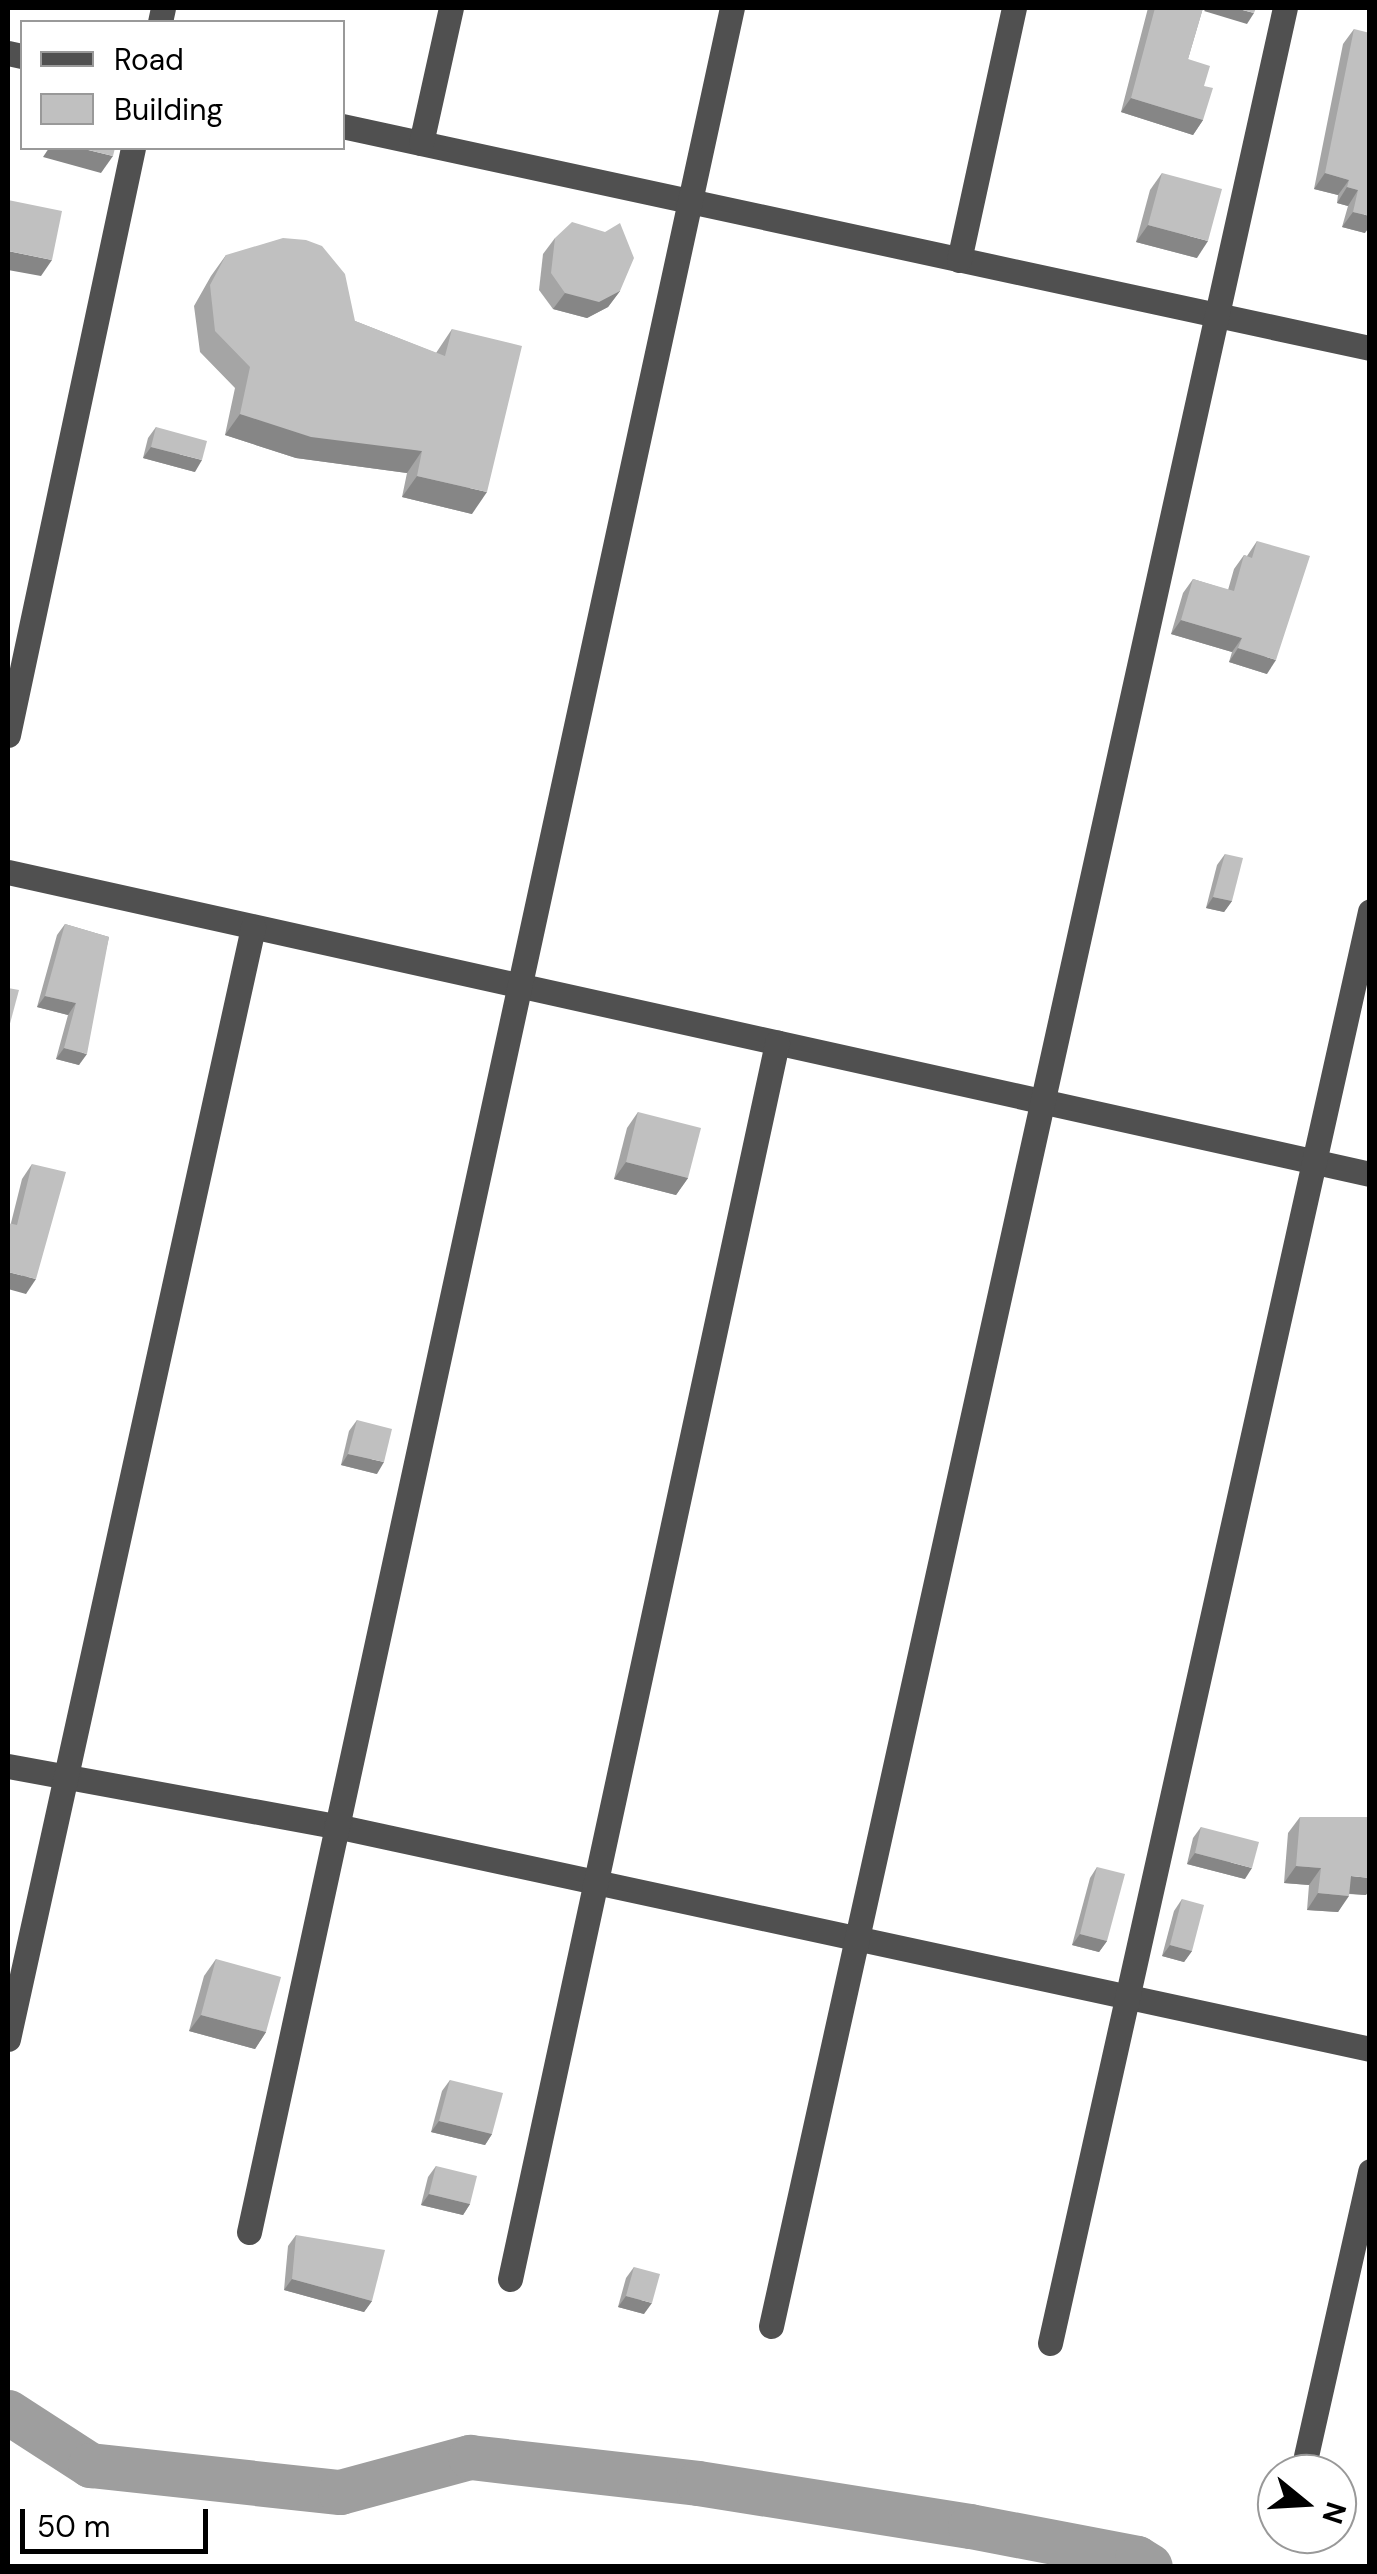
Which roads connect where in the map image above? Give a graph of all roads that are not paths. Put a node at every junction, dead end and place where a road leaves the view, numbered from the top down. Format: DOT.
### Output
graph roads {
  1 [pos="451,8"];
  2 [pos="732,8"];
  3 [pos="1014,8"];
  4 [pos="1285,8"];
  5 [pos="345,127"];
  6 [pos="421,143"];
  7 [pos="133,150"];
  8 [pos="686,201"];
  9 [pos="958,260"];
  10 [pos="1218,316"];
  11 [pos="1370,348"];
  12 [pos="8,735"];
  13 [pos="8,872"];
  14 [pos="1370,912"];
  15 [pos="252,926"];
  16 [pos="517,985"];
  17 [pos="777,1043"];
  18 [pos="1044,1102"];
  19 [pos="1314,1162"];
  20 [pos="1370,1174"];
  21 [pos="8,1766"];
  22 [pos="60,1778"];
  23 [pos="336,1826"];
  24 [pos="595,1882"];
  25 [pos="858,1938"];
  26 [pos="1128,1996"];
  27 [pos="8,2039"];
  28 [pos="1370,2048"];
  29 [pos="1370,2171"];
  30 [pos="249,2232"];
  31 [pos="510,2280"];
  32 [pos="771,2326"];
  33 [pos="1050,2343"];
  34 [pos="1306,2454"];
  1 -- 6 [label="street"];
  2 -- 8 [label="street"];
  3 -- 9 [label="street"];
  4 -- 10 [label="street"];
  5 -- 6 [label="street"];
  6 -- 8 [label="street"];
  7 -- 12 [label="street"];
  8 -- 9 [label="street"];
  8 -- 16 [label="street"];
  9 -- 10 [label="street"];
  10 -- 11 [label="street"];
  10 -- 18 [label="street"];
  13 -- 15 [label="street"];
  14 -- 19 [label="street"];
  15 -- 16 [label="street"];
  15 -- 22 [label="street"];
  16 -- 17 [label="street"];
  16 -- 23 [label="street"];
  17 -- 18 [label="street"];
  17 -- 24 [label="street"];
  18 -- 19 [label="street"];
  18 -- 25 [label="street"];
  19 -- 20 [label="street"];
  19 -- 26 [label="street"];
  21 -- 22 [label="street"];
  22 -- 23 [label="street"];
  22 -- 27 [label="street"];
  23 -- 24 [label="street"];
  23 -- 30 [label="street"];
  24 -- 25 [label="street"];
  24 -- 31 [label="street"];
  25 -- 26 [label="street"];
  25 -- 32 [label="street"];
  26 -- 28 [label="street"];
  26 -- 33 [label="street"];
  29 -- 34 [label="street"];
}
